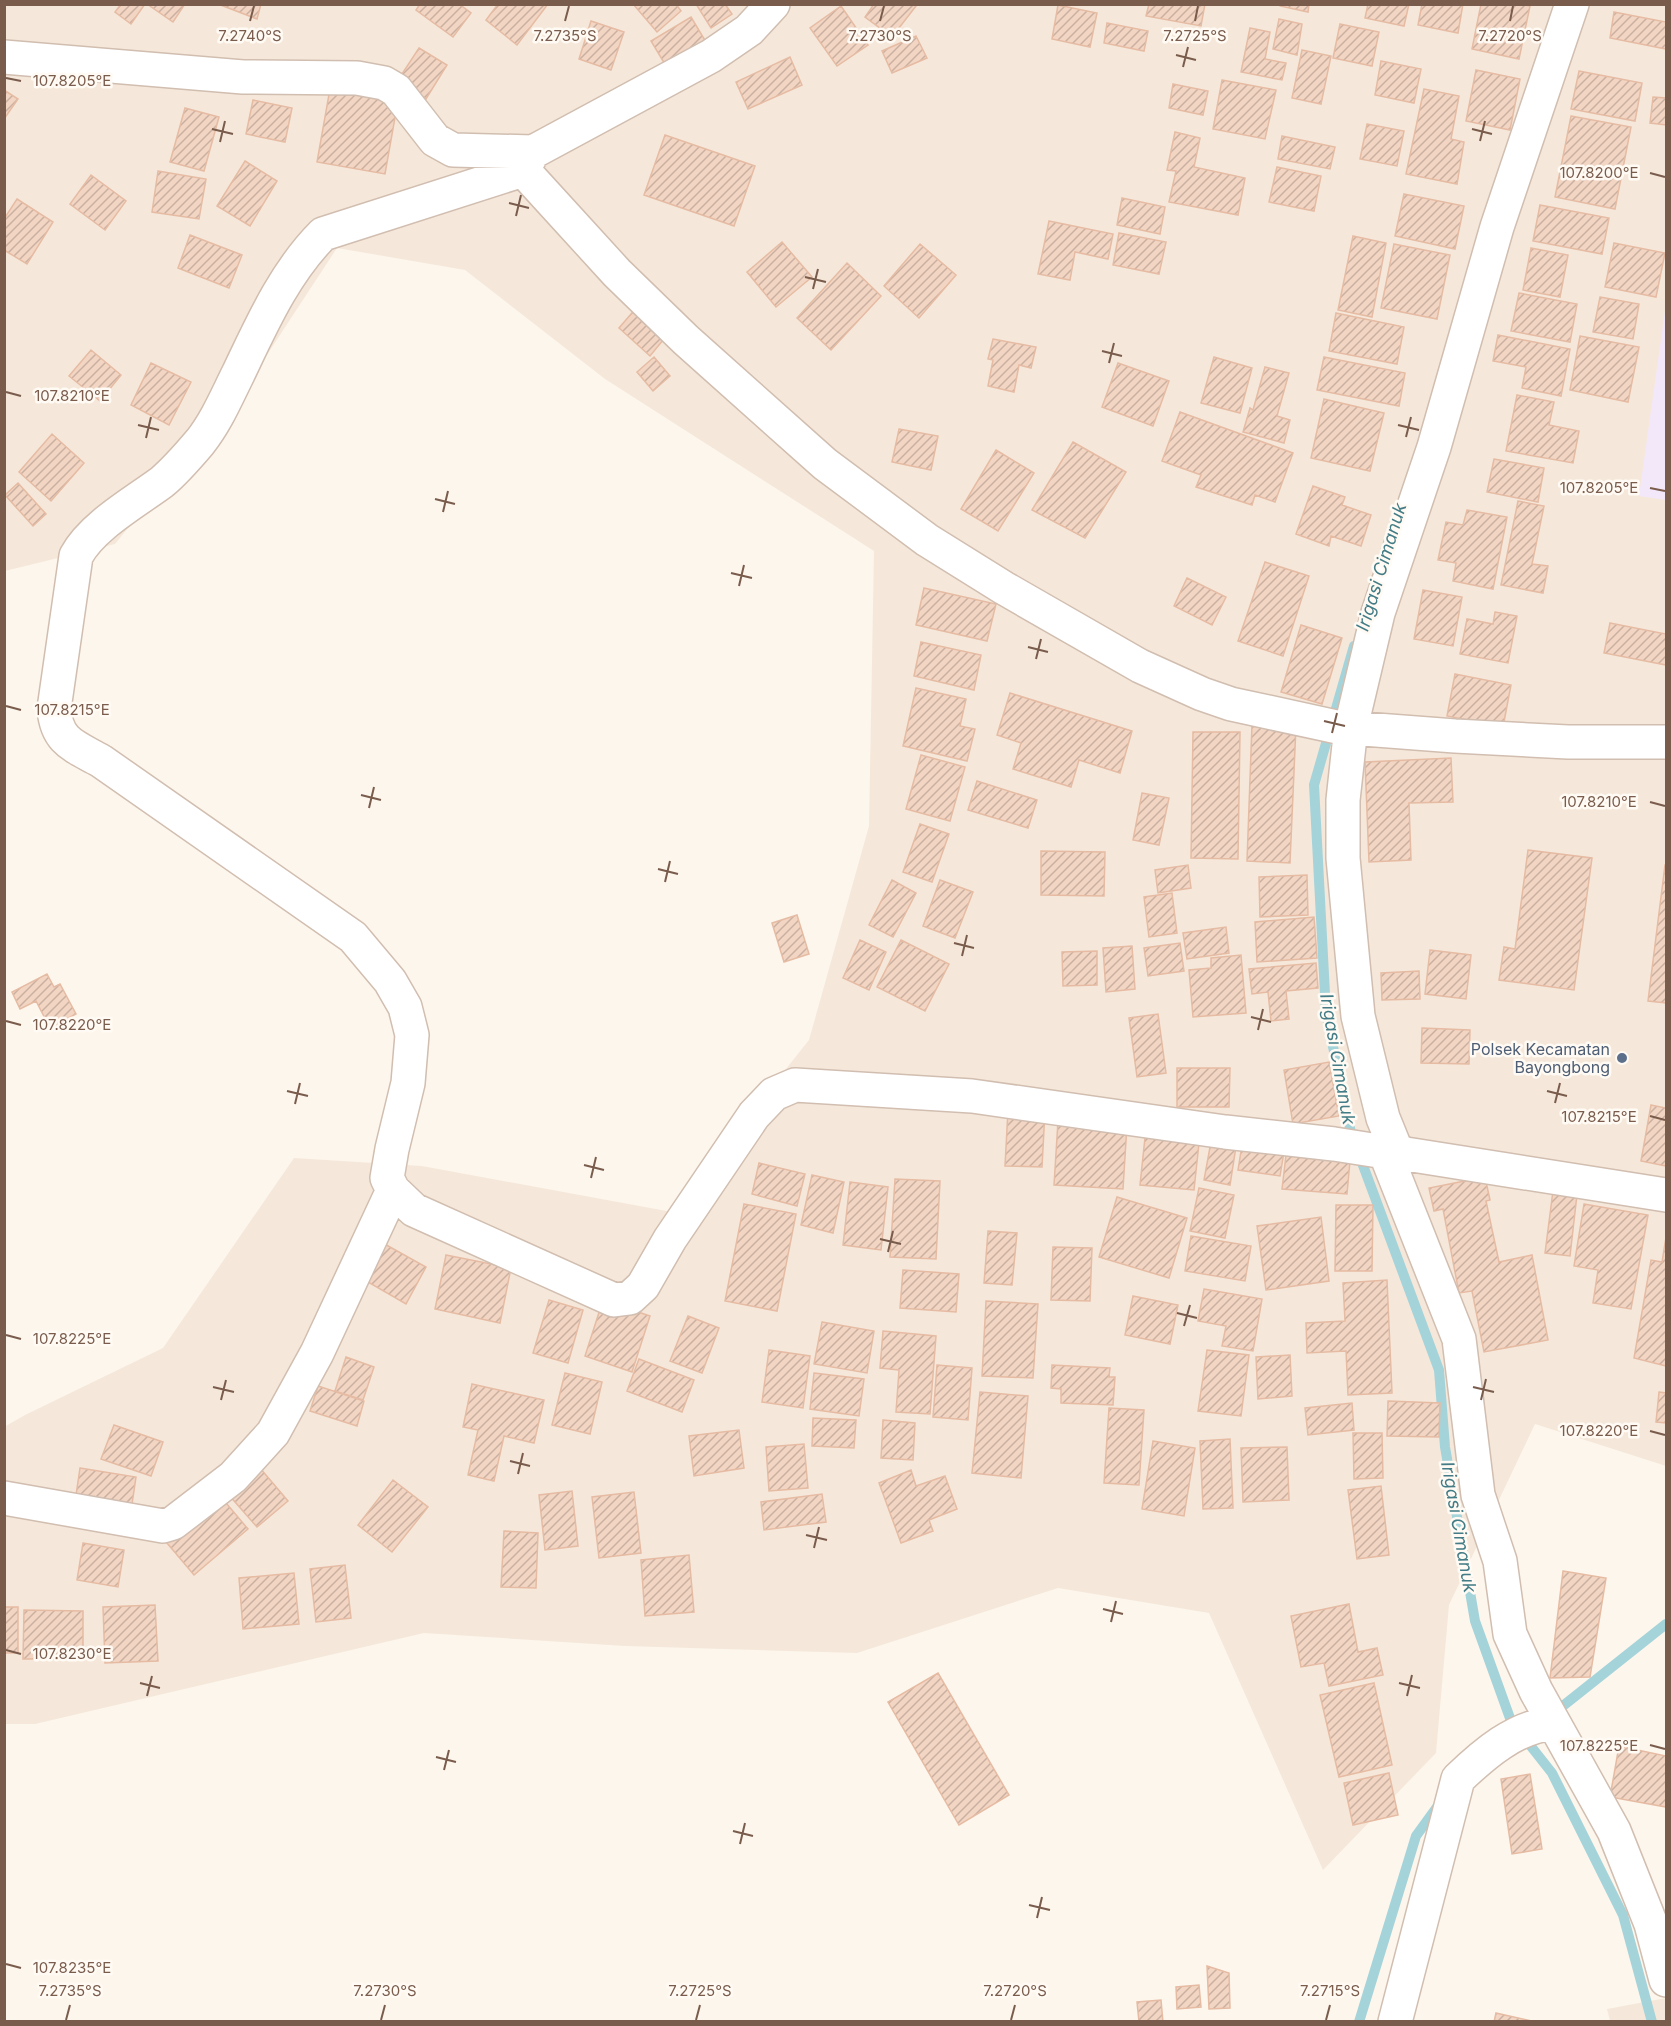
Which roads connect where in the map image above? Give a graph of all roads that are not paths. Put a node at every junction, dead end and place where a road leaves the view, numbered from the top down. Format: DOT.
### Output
graph roads {
  1 [pos="773,4"];
  2 [pos="1572,4"];
  3 [pos="4,57"];
  4 [pos="528,161"];
  5 [pos="1344,727"];
  6 [pos="1666,741"];
  7 [pos="1383,1151"];
  8 [pos="393,1190"];
  9 [pos="1666,1195"];
  10 [pos="4,1498"];
  11 [pos="1549,1722"];
  12 [pos="1666,1980"];
  13 [pos="1395,2022"];
  1 -- 4 [label="street"];
  2 -- 5 [label="street"];
  3 -- 4 [label="street"];
  4 -- 5 [label="street"];
  4 -- 8 [label="street"];
  5 -- 6 [label="street"];
  5 -- 7 [label="street"];
  7 -- 8 [label="street"];
  7 -- 9 [label="street"];
  7 -- 11 [label="street"];
  8 -- 10 [label="street"];
  11 -- 12 [label="street"];
  11 -- 13 [label="street"];
}
